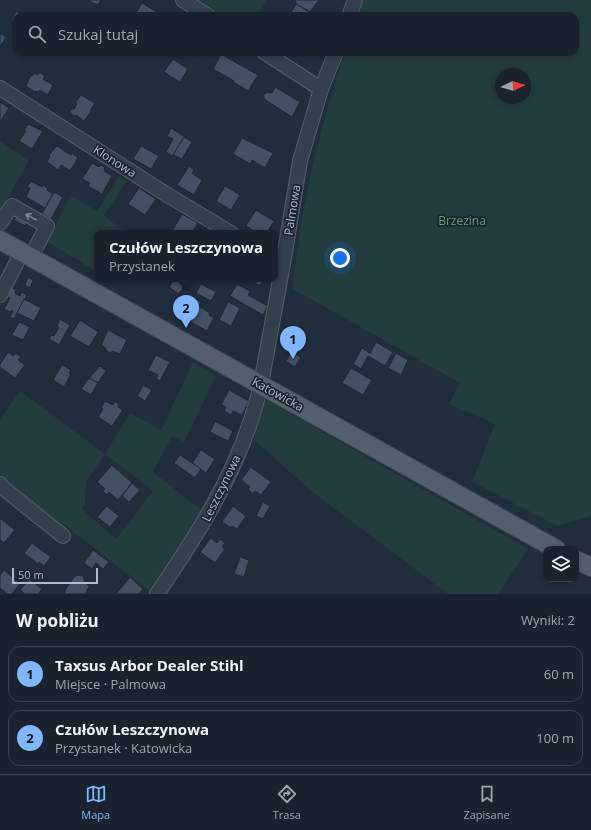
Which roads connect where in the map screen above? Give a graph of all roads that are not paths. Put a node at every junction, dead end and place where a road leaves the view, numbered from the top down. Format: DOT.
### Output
graph roads {
  1 [pos="183,0"];
  2 [pos="355,0"];
  3 [pos="202,12"];
  4 [pos="350,12"];
  5 [pos="270,56"];
  6 [pos="334,56"];
  7 [pos="0,88"];
  8 [pos="322,89"];
  9 [pos="0,223"];
  10 [pos="226,230"];
  11 [pos="0,240"];
  12 [pos="27,254"];
  13 [pos="279,262"];
  14 [pos="276,282"];
  15 [pos="0,295"];
  16 [pos="262,379"];
  17 [pos="0,484"];
  18 [pos="63,536"];
  19 [pos="551,546"];
  20 [pos="579,561"];
  21 [pos="591,567"];
  22 [pos="157,594"];
  1 -- 3 [label="street"];
  2 -- 4 [label="street"];
  5 -- 8 [label="street"];
  6 -- 8 [label="street, Palmowa"];
  7 -- 10 [label="street, Klonowa"];
  8 -- 13 [label="street, Palmowa"];
  12 -- 9 [label="street, one-way"];
  11 -- 12 [label="main road, Katowicka"];
  12 -- 15 [label="street"];
  12 -- 16 [label="main road, Katowicka"];
  14 -- 16 [label="street, Palmowa"];
  16 -- 19 [label="main road, Katowicka"];
  16 -- 22 [label="street, Leszczynowa"];
  17 -- 18 [label="street"];
  20 -- 21 [label="main road"];
}
